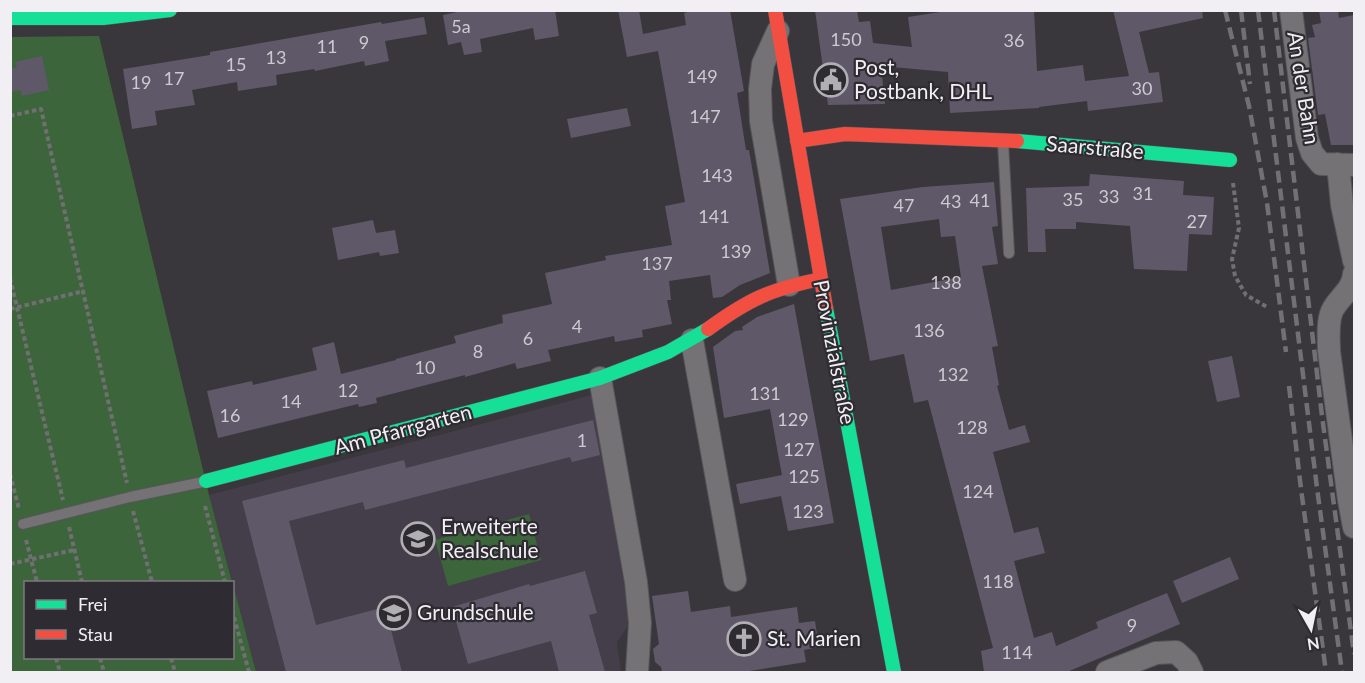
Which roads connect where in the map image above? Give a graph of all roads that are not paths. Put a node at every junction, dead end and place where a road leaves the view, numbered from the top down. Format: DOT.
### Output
graph roads {
  1 [pos="170,10"];
  2 [pos="1291,10"];
  3 [pos="10,18"];
  4 [pos="777,21"];
  5 [pos="1002,140"];
  6 [pos="797,141"];
  7 [pos="1230,160"];
  8 [pos="1338,164"];
  9 [pos="1010,253"];
  10 [pos="1354,261"];
  11 [pos="1354,274"];
  12 [pos="821,279"];
  13 [pos="789,285"];
  14 [pos="692,340"];
  15 [pos="600,378"];
  16 [pos="202,482"];
  17 [pos="22,524"];
  18 [pos="1354,527"];
  19 [pos="735,580"];
  20 [pos="637,672"];
  21 [pos="894,672"];
  22 [pos="1107,672"];
  23 [pos="1192,672"];
  1 -- 3 [label="street"];
  2 -- 8 [label="street, An der Bahn"];
  4 -- 6 [label="street, Provinzialstraße"];
  4 -- 13 [label="street, Provinzialstraße"];
  5 -- 6 [label="street, Saarstraße"];
  5 -- 7 [label="street, Saarstraße"];
  5 -- 9 [label="lane"];
  6 -- 12 [label="street, Provinzialstraße"];
  8 -- 10 [label="street"];
  11 -- 18 [label="street"];
  12 -- 13 [label="street, Am Pfarrgarten"];
  12 -- 21 [label="street, Provinzialstraße"];
  13 -- 14 [label="street, Am Pfarrgarten"];
  14 -- 15 [label="street, Am Pfarrgarten"];
  14 -- 19 [label="street"];
  15 -- 16 [label="street, Am Pfarrgarten"];
  15 -- 20 [label="street"];
  16 -- 17 [label="lane"];
  22 -- 23 [label="street"];
}
